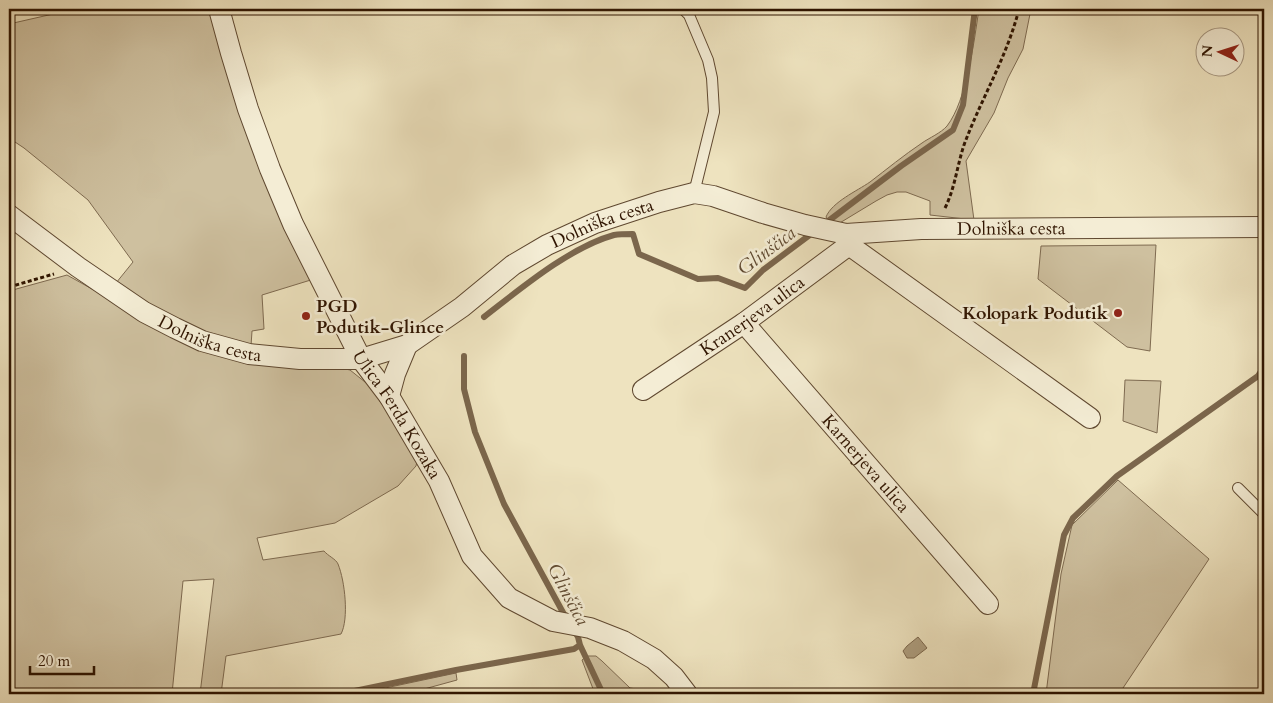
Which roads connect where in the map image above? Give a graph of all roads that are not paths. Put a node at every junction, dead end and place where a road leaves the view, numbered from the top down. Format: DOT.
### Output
graph roads {
  1 [pos="219,9"];
  2 [pos="682,9"];
  3 [pos="694,194"];
  4 [pos="9,215"];
  5 [pos="1264,227"];
  6 [pos="842,237"];
  7 [pos="744,323"];
  8 [pos="407,345"];
  9 [pos="361,359"];
  10 [pos="643,390"];
  11 [pos="389,396"];
  12 [pos="1090,418"];
  13 [pos="1238,488"];
  14 [pos="1264,514"];
  15 [pos="988,604"];
  16 [pos="687,694"];
  1 -- 9 [label="street, Ulica Ferda Kozaka"];
  2 -- 3 [label="lane"];
  3 -- 6 [label="street, Dolniška cesta"];
  3 -- 8 [label="street, Dolniška cesta"];
  4 -- 9 [label="street, Dolniška cesta"];
  5 -- 6 [label="street, Dolniška cesta"];
  6 -- 7 [label="street, Kranerjeva ulica"];
  6 -- 12 [label="street"];
  7 -- 10 [label="street, Kranerjeva ulica"];
  7 -- 15 [label="street, Karnerjeva ulica"];
  8 -- 9 [label="street, Dolniška cesta"];
  8 -- 11 [label="street"];
  9 -- 11 [label="street, Ulica Ferda Kozaka"];
  11 -- 16 [label="street, Ulica Ferda Kozaka"];
  13 -- 14 [label="lane"];
}
